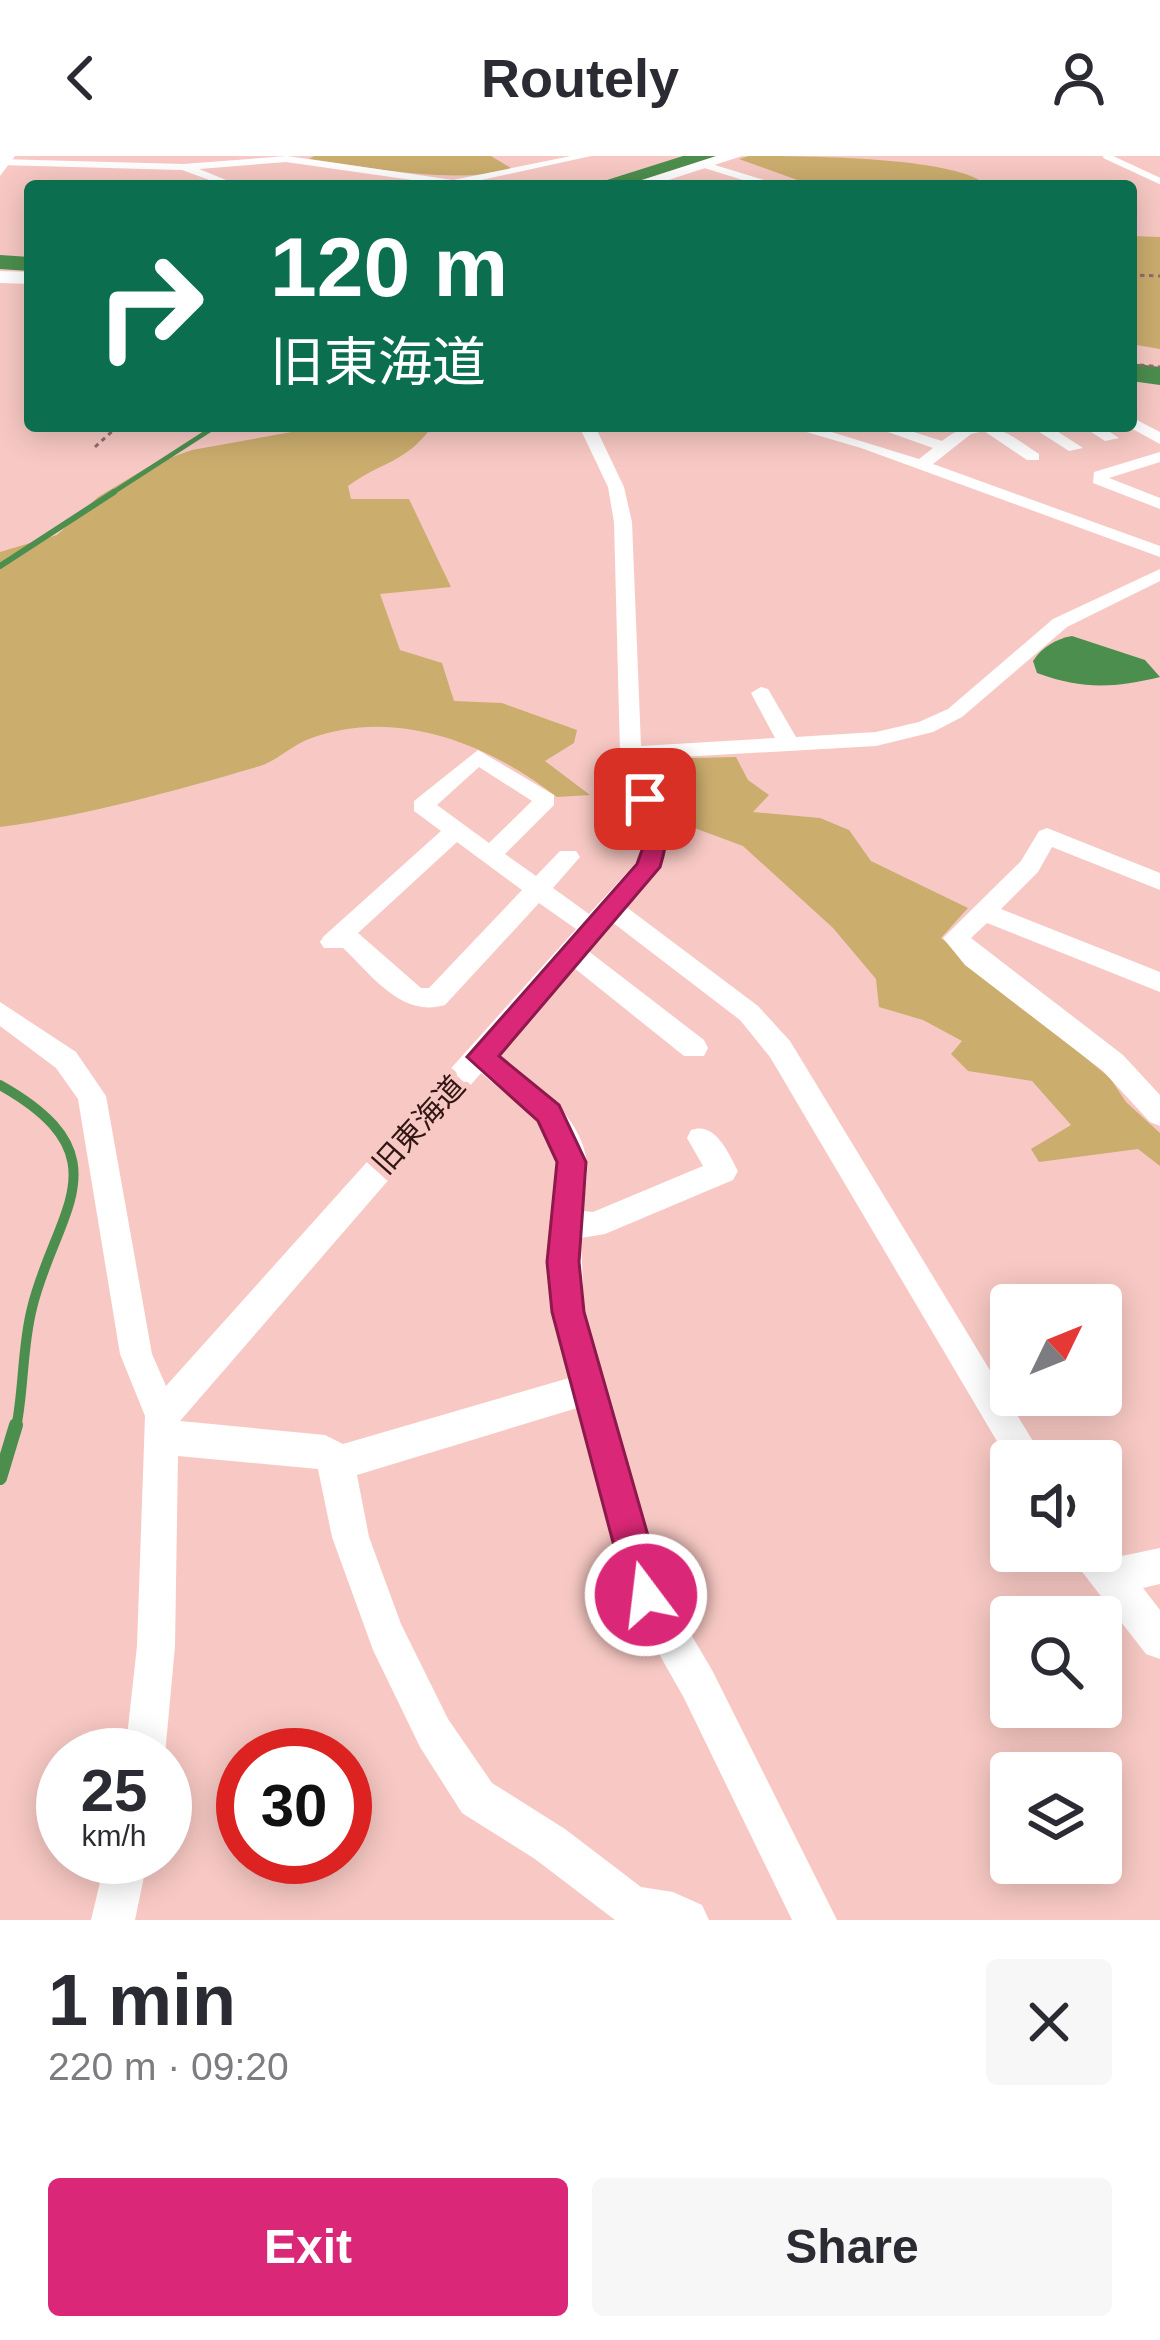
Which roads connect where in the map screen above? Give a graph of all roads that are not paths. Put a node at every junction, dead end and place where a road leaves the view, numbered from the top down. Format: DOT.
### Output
graph roads {
  1 [pos="586,156"];
  2 [pos="1106,156"];
  3 [pos="241,158"];
  4 [pos="3,163"];
  5 [pos="735,165"];
  6 [pos="183,167"];
  7 [pos="505,176"];
  8 [pos="219,180"];
  9 [pos="432,180"];
  10 [pos="475,180"];
  11 [pos="519,180"];
  12 [pos="653,180"];
  13 [pos="718,180"];
  14 [pos="761,180"];
  15 [pos="1160,181"];
  16 [pos="590,432"];
  17 [pos="850,432"];
  18 [pos="898,432"];
  19 [pos="956,432"];
  20 [pos="968,432"];
  21 [pos="996,432"];
  22 [pos="1048,432"];
  23 [pos="1100,432"];
  24 [pos="962,434"];
  25 [pos="1111,438"];
  26 [pos="945,447"];
  27 [pos="1076,448"];
  28 [pos="1033,457"];
  29 [pos="1160,458"];
  30 [pos="921,465"];
  31 [pos="1160,504"];
  32 [pos="1160,551"];
  33 [pos="1160,574"];
  34 [pos="760,693"];
  35 [pos="790,746"];
  36 [pos="631,753"];
  37 [pos="455,831"];
  38 [pos="492,853"];
  39 [pos="568,857"];
  40 [pos="1160,882"];
  41 [pos="538,889"];
  42 [pos="985,912"];
  43 [pos="603,920"];
  44 [pos="574,954"];
  45 [pos="1160,982"];
  46 [pos="0,1012"];
  47 [pos="694,1048"];
  48 [pos="481,1057"];
  49 [pos="1157,1108"];
  50 [pos="701,1138"];
  51 [pos="566,1224"];
  52 [pos="589,1388"];
  53 [pos="163,1426"];
  54 [pos="1015,1440"];
  55 [pos="339,1463"];
  56 [pos="1122,1564"];
  57 [pos="1160,1565"];
  58 [pos="1106,1572"];
  59 [pos="1160,1640"];
  60 [pos="148,1728"];
  61 [pos="121,1884"];
  62 [pos="112,1920"];
  63 [pos="687,1920"];
  64 [pos="815,1920"];
  1 -- 7 [label="street"];
  2 -- 15 [label="lane"];
  3 -- 6 [label="street"];
  3 -- 9 [label="street"];
  4 -- 6 [label="street"];
  5 -- 12 [label="highway"];
  5 -- 13 [label="street"];
  5 -- 14 [label="street"];
  6 -- 8 [label="street"];
  7 -- 10 [label="street"];
  7 -- 11 [label="street"];
  16 -- 36 [label="street, 旧東海道"];
  17 -- 30 [label="street"];
  18 -- 26 [label="street"];
  19 -- 24 [label="street"];
  20 -- 24 [label="street"];
  21 -- 28 [label="street"];
  22 -- 27 [label="street"];
  23 -- 25 [label="street"];
  24 -- 26 [label="street"];
  26 -- 30 [label="street"];
  29 -- 31 [label="street"];
  30 -- 32 [label="street"];
  33 -- 35 [label="street"];
  34 -- 35 [label="street"];
  35 -- 36 [label="street"];
  36 -- 43 [label="street, 旧東海道"];
  37 -- 38 [label="street"];
  37 -- 38 [label="street"];
  37 -- 41 [label="street"];
  38 -- 41 [label="street"];
  39 -- 41 [label="street"];
  40 -- 42 [label="street"];
  41 -- 43 [label="street"];
  42 -- 45 [label="street"];
  42 -- 49 [label="street"];
  43 -- 44 [label="street, 旧東海道"];
  43 -- 54 [label="street"];
  44 -- 47 [label="street"];
  44 -- 48 [label="street, 旧東海道"];
  46 -- 53 [label="street"];
  48 -- 51 [label="street"];
  48 -- 53 [label="street, 旧東海道"];
  50 -- 51 [label="street"];
  51 -- 52 [label="street"];
  52 -- 55 [label="street"];
  52 -- 64 [label="street"];
  53 -- 55 [label="street"];
  53 -- 60 [label="street"];
  55 -- 63 [label="street"];
  56 -- 57 [label="street"];
  58 -- 59 [label="street"];
  61 -- 62 [label="street"];
}
